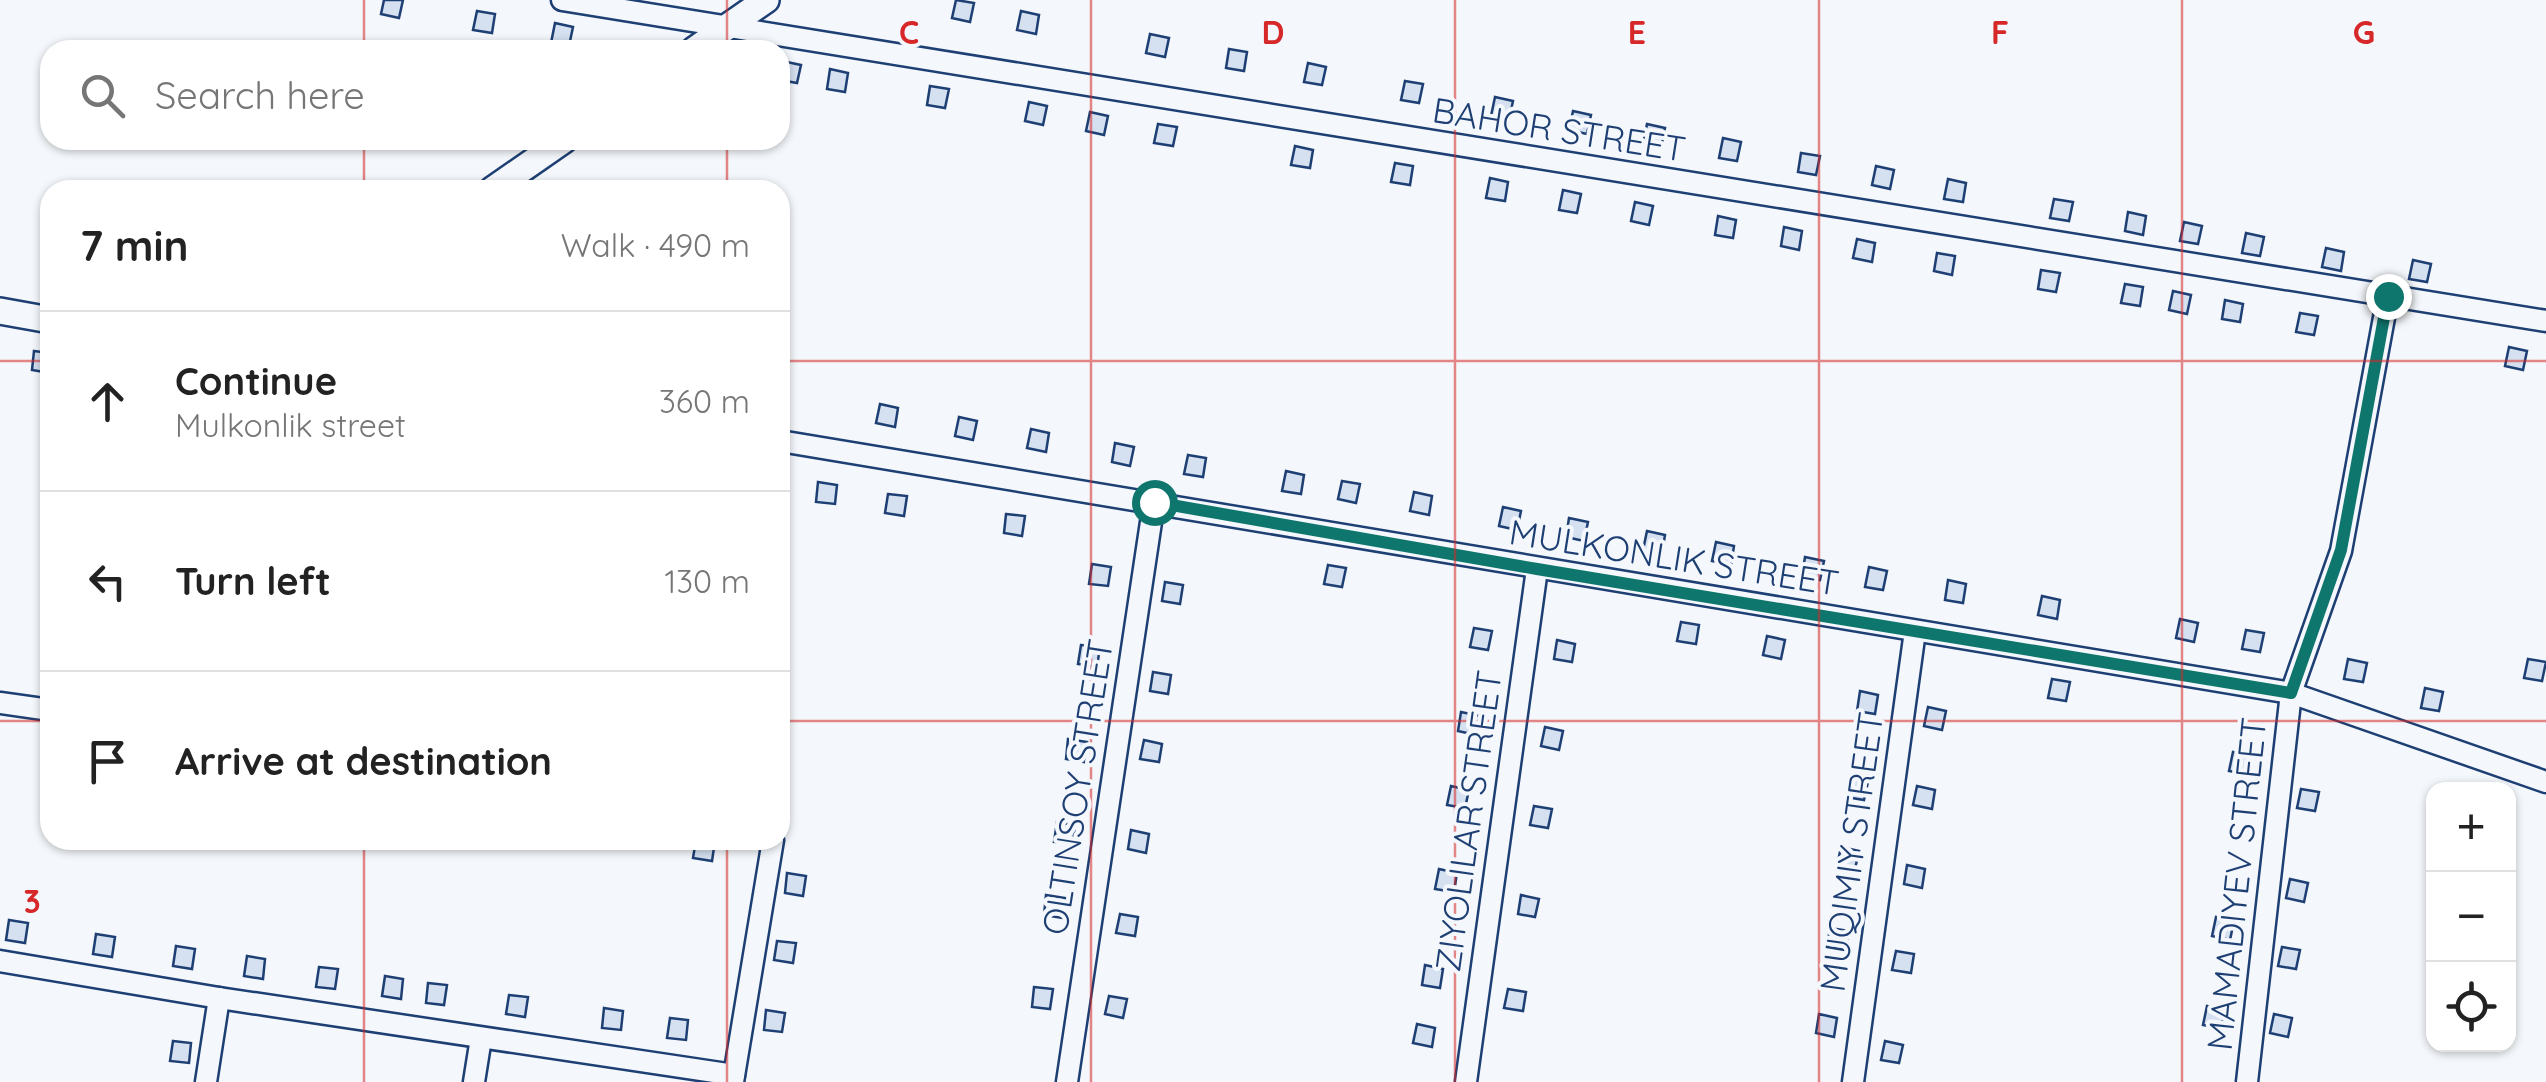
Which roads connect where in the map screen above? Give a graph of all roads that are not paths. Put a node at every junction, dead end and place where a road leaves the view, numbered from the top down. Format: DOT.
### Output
graph roads {
  1 [pos="562,0"];
  2 [pos="766,0"];
  3 [pos="724,28"];
  4 [pos="708,40"];
  5 [pos="550,150"];
  6 [pos="506,180"];
  7 [pos="2388,296"];
  8 [pos="0,311"];
  9 [pos="40,318"];
  10 [pos="2546,321"];
  11 [pos="790,443"];
  12 [pos="1154,502"];
  13 [pos="1537,569"];
  14 [pos="1916,631"];
  15 [pos="2291,693"];
  16 [pos="0,702"];
  17 [pos="40,708"];
  18 [pos="2546,782"];
  19 [pos="771,850"];
  20 [pos="0,961"];
  21 [pos="219,998"];
  22 [pos="481,1038"];
  23 [pos="734,1079"];
  24 [pos="206,1082"];
  25 [pos="474,1082"];
  26 [pos="1067,1082"];
  27 [pos="1466,1082"];
  28 [pos="1852,1082"];
  29 [pos="2247,1082"];
  1 -- 3 [label="street, BAHOR STREET"];
  2 -- 3 [label="street"];
  3 -- 4 [label="street"];
  3 -- 7 [label="street, BAHOR STREET"];
  5 -- 6 [label="street"];
  7 -- 10 [label="street, BAHOR STREET"];
  7 -- 15 [label="street, MAMADIYEV STREET"];
  8 -- 9 [label="street"];
  11 -- 12 [label="street, MULKONLIK STREET"];
  12 -- 13 [label="street, MULKONLIK STREET"];
  12 -- 26 [label="street, OLTINSOY STREET"];
  13 -- 14 [label="street, MULKONLIK STREET"];
  13 -- 27 [label="street, ZIYOLILAR STREET"];
  14 -- 15 [label="street, MULKONLIK STREET"];
  14 -- 28 [label="street, MUQIMIY STREET"];
  15 -- 18 [label="street, MULKONLIK STREET"];
  15 -- 29 [label="street, MAMADIYEV STREET"];
  16 -- 17 [label="street"];
  19 -- 23 [label="street"];
  20 -- 21 [label="street"];
  21 -- 22 [label="street"];
  21 -- 24 [label="street"];
  22 -- 23 [label="street"];
  22 -- 25 [label="street"];
}
